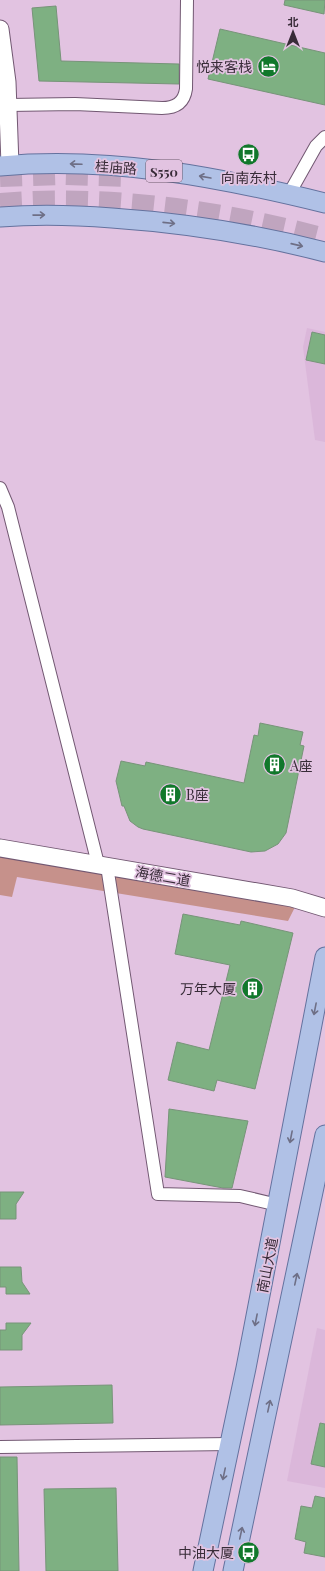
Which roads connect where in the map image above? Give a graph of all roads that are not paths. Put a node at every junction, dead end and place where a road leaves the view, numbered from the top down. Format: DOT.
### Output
graph roads {
  1 [pos="187,0"];
  2 [pos="0,29"];
  3 [pos="8,105"];
  4 [pos="325,137"];
  5 [pos="5,166"];
  6 [pos="289,194"];
  7 [pos="325,203"];
  8 [pos="0,217"];
  9 [pos="325,252"];
  10 [pos="0,488"];
  11 [pos="0,848"];
  12 [pos="102,865"];
  13 [pos="325,908"];
  14 [pos="325,957"];
  15 [pos="325,1135"];
  16 [pos="278,1205"];
  17 [pos="230,1444"];
  18 [pos="0,1447"];
  19 [pos="203,1571"];
  20 [pos="233,1571"];
  1 -- 3 [label="street"];
  2 -- 3 [label="street"];
  3 -- 5 [label="street"];
  4 -- 6 [label="street"];
  6 -- 5 [label="main road, 桂庙路 / S550, one-way"];
  6 -- 7 [label="main road, 桂庙路 / S550"];
  8 -- 9 [label="main road, one-way"];
  10 -- 12 [label="street"];
  11 -- 12 [label="street, 海德二道"];
  12 -- 13 [label="street, 海德二道"];
  12 -- 16 [label="street"];
  14 -- 16 [label="main road, 南山大道, one-way"];
  20 -- 15 [label="main road, one-way"];
  16 -- 17 [label="main road, 南山大道, one-way"];
  17 -- 18 [label="street"];
  17 -- 19 [label="main road, 南山大道, one-way"];
}
